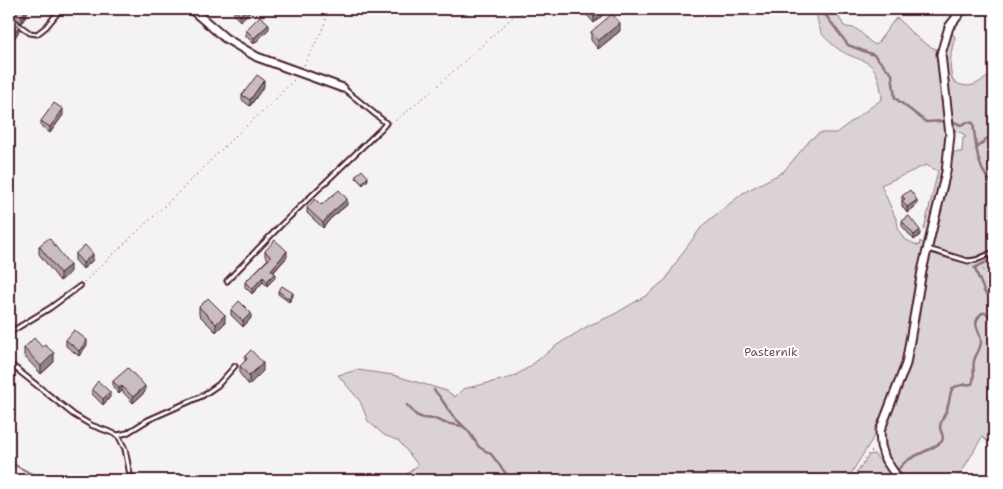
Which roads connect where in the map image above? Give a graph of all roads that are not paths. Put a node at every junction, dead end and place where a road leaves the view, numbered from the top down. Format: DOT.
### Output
graph roads {
  1 [pos="61,9"];
  2 [pos="191,9"];
  3 [pos="963,9"];
  4 [pos="9,18"];
  5 [pos="343,88"];
  6 [pos="928,248"];
  7 [pos="994,252"];
  8 [pos="227,281"];
  9 [pos="80,286"];
  10 [pos="9,333"];
  11 [pos="9,363"];
  12 [pos="235,366"];
  13 [pos="118,435"];
  14 [pos="131,480"];
  15 [pos="900,480"];
  1 -- 4 [label="lane"];
  2 -- 5 [label="street"];
  3 -- 6 [label="street"];
  5 -- 8 [label="lane"];
  6 -- 7 [label="lane"];
  6 -- 15 [label="street"];
  9 -- 10 [label="lane"];
  11 -- 13 [label="lane"];
  12 -- 13 [label="lane"];
  13 -- 14 [label="lane"];
}
